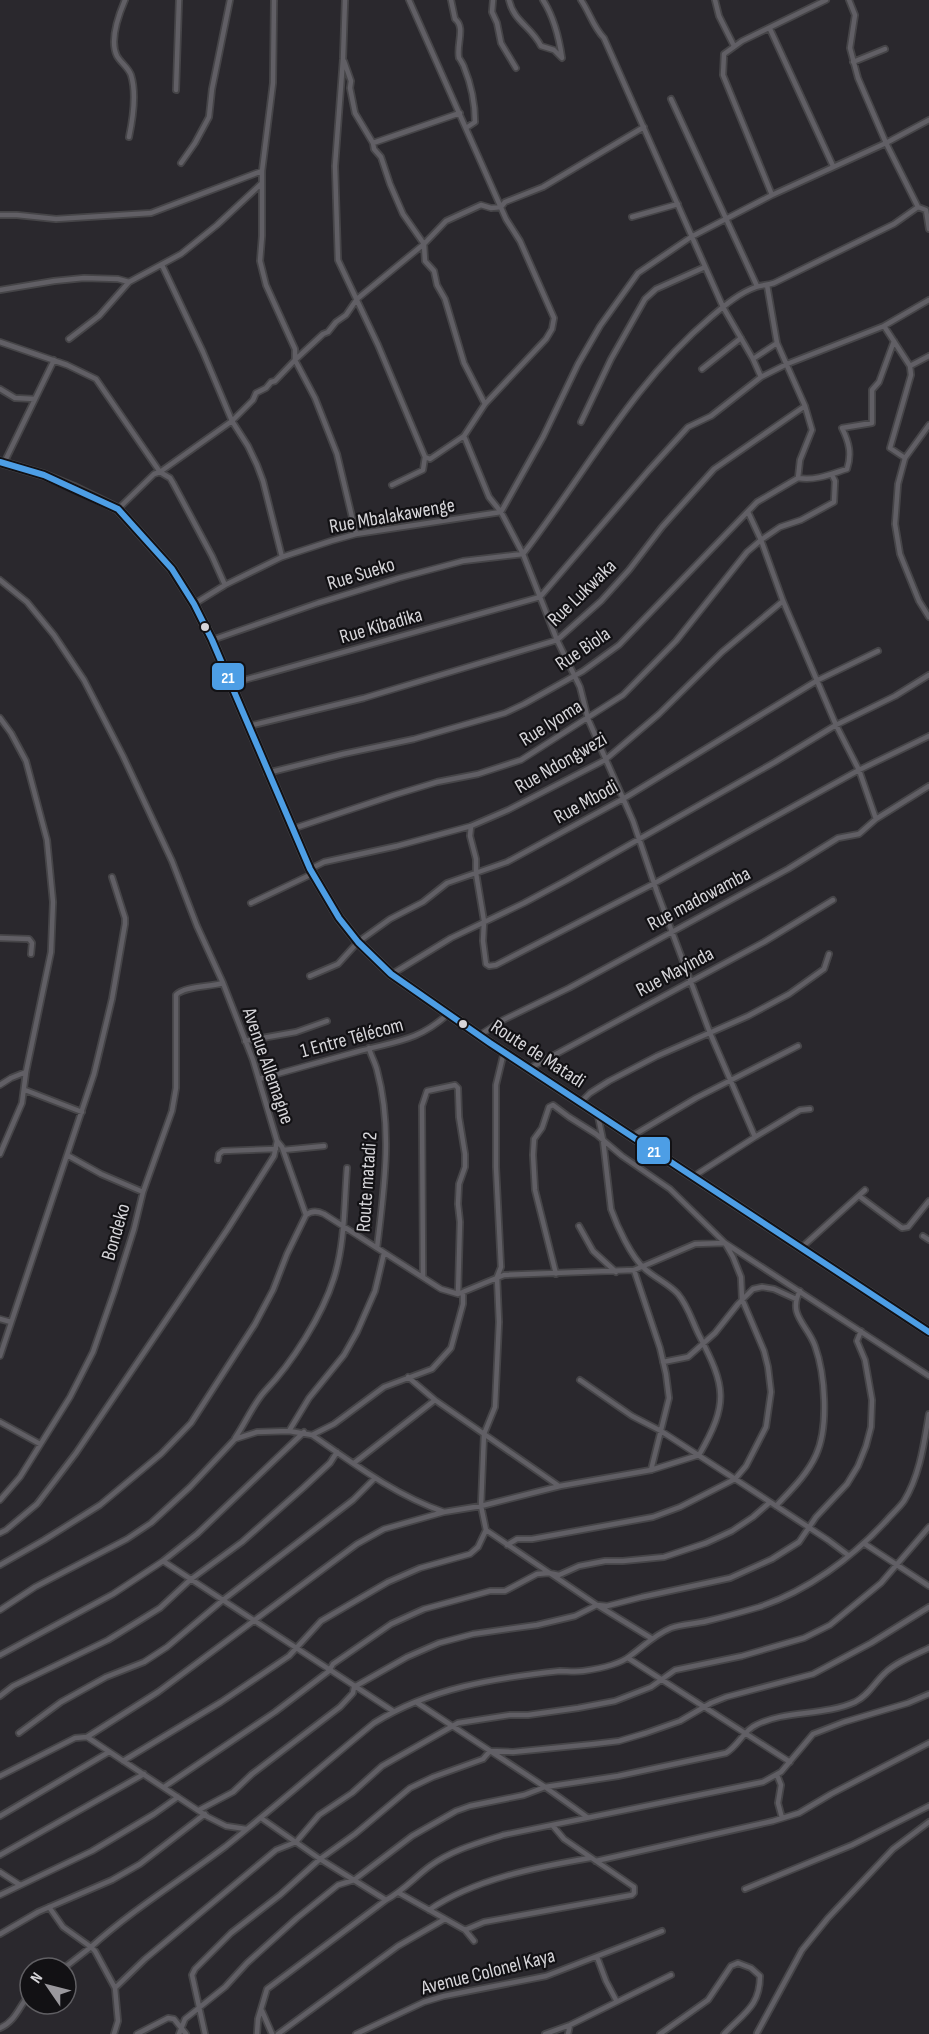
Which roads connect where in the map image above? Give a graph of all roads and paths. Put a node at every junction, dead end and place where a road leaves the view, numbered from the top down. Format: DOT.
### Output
graph roads {
  1 [pos="125,0"];
  2 [pos="179,0"];
  3 [pos="230,0"];
  4 [pos="274,0"];
  5 [pos="345,0"];
  6 [pos="410,0"];
  7 [pos="451,0"];
  8 [pos="493,0"];
  9 [pos="509,0"];
  10 [pos="543,0"];
  11 [pos="581,0"];
  12 [pos="715,0"];
  13 [pos="826,0"];
  14 [pos="849,0"];
  15 [pos="770,29"];
  16 [pos="734,46"];
  17 [pos="885,49"];
  18 [pos="343,59"];
  19 [pos="853,62"];
  20 [pos="516,68"];
  21 [pos="176,90"];
  22 [pos="671,99"];
  23 [pos="460,113"];
  24 [pos="929,120"];
  25 [pos="644,127"];
  26 [pos="466,128"];
  27 [pos="129,137"];
  28 [pos="373,143"];
  29 [pos="886,143"];
  30 [pos="181,163"];
  31 [pos="833,166"];
  32 [pos="262,171"];
  33 [pos="261,184"];
  34 [pos="772,195"];
  35 [pos="678,204"];
  36 [pos="501,207"];
  37 [pos="918,207"];
  38 [pos="928,209"];
  39 [pos="0,215"];
  40 [pos="632,217"];
  41 [pos="726,219"];
  42 [pos="929,229"];
  43 [pos="692,237"];
  44 [pos="424,244"];
  45 [pos="162,265"];
  46 [pos="705,267"];
  47 [pos="129,282"];
  48 [pos="767,285"];
  49 [pos="758,286"];
  50 [pos="0,290"];
  51 [pos="357,299"];
  52 [pos="929,300"];
  53 [pos="723,307"];
  54 [pos="884,326"];
  55 [pos="741,338"];
  56 [pos="69,339"];
  57 [pos="894,341"];
  58 [pos="0,342"];
  59 [pos="777,343"];
  60 [pos="929,356"];
  61 [pos="753,359"];
  62 [pos="54,360"];
  63 [pos="295,360"];
  64 [pos="787,364"];
  65 [pos="910,366"];
  66 [pos="702,369"];
  67 [pos="761,377"];
  68 [pos="0,389"];
  69 [pos="35,399"];
  70 [pos="485,404"];
  71 [pos="805,406"];
  72 [pos="232,421"];
  73 [pos="581,422"];
  74 [pos="929,425"];
  75 [pos="464,436"];
  76 [pos="425,457"];
  77 [pos="905,458"];
  78 [pos="2,463"];
  79 [pos="160,472"];
  80 [pos="832,475"];
  81 [pos="798,478"];
  82 [pos="392,485"];
  83 [pos="118,509"];
  84 [pos="501,512"];
  85 [pos="748,512"];
  86 [pos="356,534"];
  87 [pos="761,540"];
  88 [pos="523,554"];
  89 [pos="282,557"];
  90 [pos="0,580"];
  91 [pos="225,585"];
  92 [pos="540,597"];
  93 [pos="783,601"];
  94 [pos="194,604"];
  95 [pos="929,617"];
  96 [pos="212,640"];
  97 [pos="557,640"];
  98 [pos="878,651"];
  99 [pos="574,675"];
  100 [pos="929,675"];
  101 [pos="818,680"];
  102 [pos="230,684"];
  103 [pos="0,718"];
  104 [pos="588,719"];
  105 [pos="836,725"];
  106 [pos="248,727"];
  107 [pos="929,736"];
  108 [pos="604,759"];
  109 [pos="859,770"];
  110 [pos="267,773"];
  111 [pos="929,786"];
  112 [pos="623,799"];
  113 [pos="876,819"];
  114 [pos="471,826"];
  115 [pos="292,829"];
  116 [pos="639,839"];
  117 [pos="311,872"];
  118 [pos="476,873"];
  119 [pos="112,877"];
  120 [pos="655,883"];
  121 [pos="833,900"];
  122 [pos="251,903"];
  123 [pos="484,921"];
  124 [pos="672,930"];
  125 [pos="0,938"];
  126 [pos="358,942"];
  127 [pos="31,954"];
  128 [pos="829,954"];
  129 [pos="391,974"];
  130 [pos="310,976"];
  131 [pos="690,981"];
  132 [pos="223,983"];
  133 [pos="448,1014"];
  134 [pos="327,1021"];
  135 [pos="710,1033"];
  136 [pos="479,1035"];
  137 [pos="245,1041"];
  138 [pos="798,1046"];
  139 [pos="369,1048"];
  140 [pos="504,1052"];
  141 [pos="530,1068"];
  142 [pos="26,1072"];
  143 [pos="259,1079"];
  144 [pos="729,1082"];
  145 [pos="0,1085"];
  146 [pos="25,1090"];
  147 [pos="581,1102"];
  148 [pos="810,1109"];
  149 [pos="82,1112"];
  150 [pos="597,1113"];
  151 [pos="632,1136"];
  152 [pos="755,1137"];
  153 [pos="603,1140"];
  154 [pos="277,1141"];
  155 [pos="324,1146"];
  156 [pos="276,1149"];
  157 [pos="283,1150"];
  158 [pos="0,1154"];
  159 [pos="67,1155"];
  160 [pos="218,1160"];
  161 [pos="347,1168"];
  162 [pos="693,1176"];
  163 [pos="865,1190"];
  164 [pos="143,1192"];
  165 [pos="859,1196"];
  166 [pos="929,1201"];
  167 [pos="306,1215"];
  168 [pos="344,1226"];
  169 [pos="579,1226"];
  170 [pos="923,1236"];
  171 [pos="929,1240"];
  172 [pos="724,1243"];
  173 [pos="377,1248"];
  174 [pos="801,1248"];
  175 [pos="384,1253"];
  176 [pos="643,1268"];
  177 [pos="634,1270"];
  178 [pos="615,1272"];
  179 [pos="556,1274"];
  180 [pos="423,1277"];
  181 [pos="497,1277"];
  182 [pos="800,1292"];
  183 [pos="460,1293"];
  184 [pos="742,1299"];
  185 [pos="796,1299"];
  186 [pos="0,1319"];
  187 [pos="11,1322"];
  188 [pos="861,1331"];
  189 [pos="929,1332"];
  190 [pos="703,1342"];
  191 [pos="0,1356"];
  192 [pos="663,1362"];
  193 [pos="929,1376"];
  194 [pos="408,1377"];
  195 [pos="580,1380"];
  196 [pos="435,1400"];
  197 [pos="929,1414"];
  198 [pos="0,1422"];
  199 [pos="288,1431"];
  200 [pos="661,1431"];
  201 [pos="304,1432"];
  202 [pos="484,1434"];
  203 [pos="312,1435"];
  204 [pos="235,1439"];
  205 [pos="40,1444"];
  206 [pos="337,1452"];
  207 [pos="699,1455"];
  208 [pos="354,1463"];
  209 [pos="651,1470"];
  210 [pos="375,1478"];
  211 [pos="735,1479"];
  212 [pos="560,1486"];
  213 [pos="0,1500"];
  214 [pos="770,1503"];
  215 [pos="482,1506"];
  216 [pos="776,1506"];
  217 [pos="444,1512"];
  218 [pos="929,1527"];
  219 [pos="810,1528"];
  220 [pos="486,1530"];
  221 [pos="0,1533"];
  222 [pos="865,1544"];
  223 [pos="507,1545"];
  224 [pos="848,1555"];
  225 [pos="163,1562"];
  226 [pos="0,1565"];
  227 [pos="898,1565"];
  228 [pos="549,1573"];
  229 [pos="190,1580"];
  230 [pos="929,1586"];
  231 [pos="223,1600"];
  232 [pos="597,1605"];
  233 [pos="929,1607"];
  234 [pos="0,1610"];
  235 [pos="254,1621"];
  236 [pos="651,1638"];
  237 [pos="929,1648"];
  238 [pos="295,1649"];
  239 [pos="0,1655"];
  240 [pos="628,1658"];
  241 [pos="329,1671"];
  242 [pos="662,1680"];
  243 [pos="354,1687"];
  244 [pos="929,1694"];
  245 [pos="0,1696"];
  246 [pos="416,1702"];
  247 [pos="704,1707"];
  248 [pos="393,1711"];
  249 [pos="455,1727"];
  250 [pos="19,1734"];
  251 [pos="745,1734"];
  252 [pos="87,1737"];
  253 [pos="929,1743"];
  254 [pos="490,1751"];
  255 [pos="110,1752"];
  256 [pos="123,1761"];
  257 [pos="790,1762"];
  258 [pos="144,1774"];
  259 [pos="777,1775"];
  260 [pos="0,1776"];
  261 [pos="545,1787"];
  262 [pos="164,1788"];
  263 [pos="178,1797"];
  264 [pos="929,1806"];
  265 [pos="199,1810"];
  266 [pos="205,1814"];
  267 [pos="0,1816"];
  268 [pos="587,1817"];
  269 [pos="261,1818"];
  270 [pos="782,1818"];
  271 [pos="929,1822"];
  272 [pos="552,1826"];
  273 [pos="246,1829"];
  274 [pos="296,1842"];
  275 [pos="0,1855"];
  276 [pos="590,1858"];
  277 [pos="320,1859"];
  278 [pos="596,1861"];
  279 [pos="0,1872"];
  280 [pos="354,1880"];
  281 [pos="20,1885"];
  282 [pos="745,1889"];
  283 [pos="399,1893"];
  284 [pos="0,1894"];
  285 [pos="386,1900"];
  286 [pos="49,1907"];
  287 [pos="429,1910"];
  288 [pos="445,1919"];
  289 [pos="465,1930"];
  290 [pos="663,1931"];
  291 [pos="0,1934"];
  292 [pos="474,1941"];
  293 [pos="91,1947"];
  294 [pos="78,1957"];
  295 [pos="597,1957"];
  296 [pos="670,1975"];
  297 [pos="115,1988"];
  298 [pos="616,2000"];
  299 [pos="199,2007"];
  300 [pos="18,2010"];
  301 [pos="262,2011"];
  302 [pos="570,2025"];
  303 [pos="0,2028"];
  304 [pos="182,2033"];
  305 [pos="757,2033"];
  306 [pos="114,2034"];
  307 [pos="137,2034"];
  308 [pos="205,2034"];
  309 [pos="257,2034"];
  310 [pos="272,2034"];
  311 [pos="278,2034"];
  312 [pos="356,2034"];
  313 [pos="545,2034"];
  314 [pos="568,2034"];
  315 [pos="660,2034"];
  316 [pos="724,2034"];
  1 -- 27 [label="street"];
  2 -- 21 [label="street"];
  3 -- 30 [label="street"];
  4 -- 32 [label="street"];
  5 -- 18 [label="street"];
  6 -- 23 [label="street"];
  7 -- 26 [label="street"];
  8 -- 20 [label="street"];
  9 -- 10 [label="street"];
  11 -- 25 [label="street"];
  12 -- 16 [label="street"];
  13 -- 15 [label="street"];
  14 -- 19 [label="street"];
  15 -- 16 [label="street"];
  15 -- 31 [label="street"];
  16 -- 34 [label="street"];
  17 -- 19 [label="street"];
  18 -- 28 [label="street"];
  18 -- 51 [label="street"];
  19 -- 29 [label="street"];
  22 -- 41 [label="street"];
  23 -- 26 [label="street"];
  23 -- 28 [label="street"];
  24 -- 29 [label="street"];
  25 -- 35 [label="street"];
  25 -- 36 [label="street"];
  26 -- 36 [label="street"];
  28 -- 44 [label="street"];
  29 -- 31 [label="street"];
  29 -- 37 [label="street"];
  31 -- 34 [label="street"];
  32 -- 33 [label="street"];
  32 -- 39 [label="street"];
  33 -- 45 [label="street"];
  33 -- 63 [label="street"];
  34 -- 41 [label="street"];
  35 -- 40 [label="street"];
  35 -- 43 [label="street"];
  36 -- 44 [label="street"];
  36 -- 70 [label="street"];
  37 -- 38 [label="street"];
  37 -- 48 [label="street"];
  38 -- 42 [label="street"];
  41 -- 43 [label="street"];
  41 -- 49 [label="street"];
  43 -- 46 [label="street"];
  43 -- 84 [label="street"];
  44 -- 51 [label="street"];
  44 -- 70 [label="street"];
  45 -- 47 [label="street"];
  45 -- 72 [label="street"];
  46 -- 53 [label="street"];
  46 -- 73 [label="street"];
  47 -- 50 [label="street"];
  47 -- 56 [label="street"];
  48 -- 49 [label="street"];
  48 -- 59 [label="street"];
  49 -- 53 [label="street"];
  51 -- 63 [label="street"];
  51 -- 76 [label="street"];
  52 -- 54 [label="street"];
  53 -- 55 [label="street"];
  53 -- 88 [label="street"];
  54 -- 57 [label="street"];
  54 -- 64 [label="street"];
  55 -- 61 [label="street"];
  55 -- 66 [label="street"];
  57 -- 65 [label="street"];
  57 -- 80 [label="street"];
  58 -- 62 [label="street"];
  59 -- 61 [label="street"];
  59 -- 64 [label="street"];
  60 -- 65 [label="street"];
  61 -- 67 [label="street"];
  62 -- 69 [label="street"];
  62 -- 79 [label="street"];
  63 -- 72 [label="street"];
  63 -- 86 [label="street"];
  64 -- 67 [label="street"];
  64 -- 71 [label="street"];
  65 -- 77 [label="street"];
  67 -- 92 [label="street"];
  68 -- 69 [label="street"];
  69 -- 78 [label="street"];
  70 -- 75 [label="street"];
  71 -- 81 [label="street"];
  71 -- 97 [label="street, Rue Lukwaka"];
  72 -- 79 [label="street"];
  72 -- 89 [label="street"];
  74 -- 77 [label="street"];
  75 -- 76 [label="street"];
  75 -- 84 [label="street"];
  76 -- 82 [label="street"];
  77 -- 95 [label="street"];
  78 -- 83 [label="highway, Route de Matadi"];
  79 -- 83 [label="street"];
  79 -- 91 [label="street"];
  80 -- 81 [label="street"];
  80 -- 87 [label="street, Rue Iyoma"];
  81 -- 85 [label="street, Rue Biola"];
  83 -- 94 [label="highway, Route de Matadi"];
  84 -- 86 [label="street, Rue Mbalakawenge"];
  84 -- 88 [label="street"];
  85 -- 87 [label="street"];
  85 -- 99 [label="street, Rue Biola"];
  86 -- 89 [label="street, Rue Mbalakawenge"];
  87 -- 93 [label="street"];
  87 -- 104 [label="street, Rue Iyoma"];
  88 -- 92 [label="street"];
  88 -- 96 [label="street, Rue Sueko"];
  89 -- 91 [label="street, Rue Mbalakawenge"];
  90 -- 132 [label="street, Avenue Allemagne"];
  91 -- 94 [label="street, Rue Mbalakawenge"];
  92 -- 97 [label="street"];
  92 -- 102 [label="street, Rue Kibadika"];
  93 -- 101 [label="street"];
  93 -- 108 [label="street, Rue Ndongwezi"];
  94 -- 96 [label="highway, Route de Matadi"];
  96 -- 102 [label="highway, Route de Matadi"];
  97 -- 99 [label="street"];
  97 -- 106 [label="street, Rue Lukwaka"];
  98 -- 101 [label="street, Rue Mbodi"];
  99 -- 104 [label="street"];
  99 -- 110 [label="street, Rue Biola"];
  100 -- 105 [label="street"];
  101 -- 105 [label="street"];
  101 -- 112 [label="street, Rue Mbodi"];
  102 -- 106 [label="highway, Route de Matadi"];
  103 -- 142 [label="street"];
  104 -- 108 [label="street"];
  104 -- 115 [label="street, Rue Iyoma"];
  105 -- 109 [label="street"];
  105 -- 116 [label="street"];
  106 -- 110 [label="highway, Route de Matadi"];
  107 -- 109 [label="street"];
  108 -- 112 [label="street"];
  108 -- 114 [label="street, Rue Ndongwezi"];
  109 -- 113 [label="street"];
  109 -- 120 [label="street"];
  110 -- 115 [label="highway, Route de Matadi"];
  111 -- 113 [label="street, Rue madowamba"];
  112 -- 116 [label="street"];
  112 -- 118 [label="street, Rue Mbodi"];
  113 -- 124 [label="street, Rue madowamba"];
  114 -- 117 [label="street, Rue Ndongwezi"];
  114 -- 118 [label="street"];
  115 -- 117 [label="highway, Route de Matadi"];
  116 -- 120 [label="street"];
  116 -- 123 [label="street"];
  117 -- 122 [label="street, Rue Ndongwezi"];
  117 -- 126 [label="highway, Route de Matadi"];
  118 -- 123 [label="street"];
  118 -- 126 [label="street, Rue Mbodi"];
  119 -- 149 [label="street"];
  120 -- 123 [label="street"];
  120 -- 124 [label="street"];
  121 -- 131 [label="street, Rue Mayinda"];
  123 -- 129 [label="street"];
  124 -- 131 [label="street"];
  124 -- 136 [label="street, Rue madowamba"];
  125 -- 127 [label="street"];
  126 -- 129 [label="highway, Route de Matadi"];
  126 -- 130 [label="street, Rue Mbodi"];
  128 -- 135 [label="street"];
  129 -- 133 [label="highway, Route de Matadi"];
  131 -- 135 [label="street"];
  131 -- 141 [label="street, Rue Mayinda"];
  132 -- 137 [label="street, Avenue Allemagne"];
  132 -- 164 [label="street, Bondeko"];
  133 -- 136 [label="highway, Route de Matadi"];
  133 -- 139 [label="street, 1 Entre Télécom"];
  134 -- 137 [label="street"];
  135 -- 144 [label="street"];
  135 -- 147 [label="street"];
  136 -- 140 [label="highway, Route de Matadi"];
  137 -- 143 [label="street, Avenue Allemagne"];
  138 -- 144 [label="street"];
  139 -- 143 [label="street, 1 Entre Télécom"];
  139 -- 173 [label="street, Route matadi 2"];
  140 -- 141 [label="highway, Route de Matadi"];
  140 -- 181 [label="street"];
  141 -- 147 [label="highway, Route de Matadi"];
  142 -- 145 [label="street"];
  142 -- 146 [label="street"];
  143 -- 154 [label="street, Avenue Allemagne"];
  144 -- 151 [label="street"];
  144 -- 152 [label="street"];
  146 -- 149 [label="street"];
  146 -- 158 [label="street"];
  147 -- 150 [label="highway, Route de Matadi"];
  148 -- 152 [label="street"];
  149 -- 159 [label="street"];
  150 -- 151 [label="highway, Route de Matadi"];
  150 -- 153 [label="street"];
  151 -- 162 [label="highway, Route de Matadi"];
  152 -- 162 [label="street"];
  153 -- 172 [label="street"];
  153 -- 176 [label="street"];
  153 -- 179 [label="street"];
  154 -- 156 [label="street, Avenue Allemagne"];
  154 -- 157 [label="street"];
  155 -- 157 [label="street"];
  156 -- 160 [label="street"];
  156 -- 221 [label="street, Avenue Allemagne"];
  157 -- 167 [label="street"];
  159 -- 164 [label="street"];
  159 -- 187 [label="street"];
  161 -- 168 [label="street"];
  162 -- 174 [label="highway, Route de Matadi"];
  163 -- 165 [label="street"];
  164 -- 205 [label="street, Bondeko"];
  165 -- 166 [label="street"];
  165 -- 174 [label="street"];
  167 -- 168 [label="street"];
  167 -- 226 [label="street"];
  168 -- 173 [label="street"];
  168 -- 204 [label="street"];
  169 -- 178 [label="street"];
  170 -- 171 [label="street"];
  172 -- 176 [label="street"];
  172 -- 182 [label="street"];
  172 -- 184 [label="street"];
  173 -- 175 [label="street"];
  174 -- 189 [label="highway, Route de Matadi"];
  175 -- 180 [label="street"];
  175 -- 199 [label="street"];
  176 -- 177 [label="street"];
  176 -- 190 [label="street"];
  177 -- 178 [label="street"];
  177 -- 192 [label="street"];
  178 -- 179 [label="street"];
  179 -- 181 [label="street"];
  180 -- 183 [label="street"];
  180 -- 183 [label="street"];
  181 -- 183 [label="street"];
  181 -- 202 [label="street"];
  182 -- 185 [label="street"];
  182 -- 188 [label="street"];
  183 -- 194 [label="street"];
  184 -- 185 [label="street"];
  184 -- 190 [label="street"];
  184 -- 211 [label="street"];
  185 -- 216 [label="street"];
  186 -- 187 [label="street"];
  187 -- 191 [label="street"];
  188 -- 193 [label="street"];
  188 -- 219 [label="street"];
  190 -- 192 [label="street"];
  190 -- 207 [label="street"];
  192 -- 200 [label="street"];
  194 -- 196 [label="street"];
  194 -- 203 [label="street"];
  195 -- 200 [label="street"];
  196 -- 202 [label="street"];
  196 -- 208 [label="street"];
  197 -- 222 [label="street"];
  198 -- 205 [label="street"];
  199 -- 201 [label="street"];
  199 -- 204 [label="street"];
  200 -- 207 [label="street"];
  200 -- 209 [label="street"];
  201 -- 203 [label="street"];
  201 -- 225 [label="street"];
  202 -- 212 [label="street"];
  202 -- 215 [label="street"];
  203 -- 206 [label="street"];
  204 -- 234 [label="street"];
  205 -- 213 [label="street, Bondeko"];
  206 -- 208 [label="street"];
  206 -- 229 [label="street"];
  207 -- 209 [label="street"];
  207 -- 211 [label="street"];
  208 -- 210 [label="street"];
  209 -- 212 [label="street"];
  210 -- 217 [label="street"];
  210 -- 231 [label="street"];
  211 -- 214 [label="street"];
  211 -- 223 [label="street"];
  212 -- 215 [label="street"];
  214 -- 216 [label="street"];
  214 -- 228 [label="street"];
  215 -- 217 [label="street"];
  215 -- 220 [label="street"];
  216 -- 219 [label="street"];
  217 -- 235 [label="street"];
  218 -- 227 [label="street"];
  219 -- 224 [label="street"];
  219 -- 232 [label="street"];
  220 -- 223 [label="street"];
  220 -- 238 [label="street"];
  222 -- 224 [label="street"];
  222 -- 227 [label="street"];
  223 -- 228 [label="street"];
  224 -- 236 [label="street"];
  225 -- 229 [label="street"];
  225 -- 239 [label="street"];
  227 -- 230 [label="street"];
  227 -- 242 [label="street"];
  228 -- 232 [label="street"];
  228 -- 241 [label="street"];
  229 -- 231 [label="street"];
  229 -- 245 [label="street"];
  231 -- 235 [label="street"];
  231 -- 250 [label="street"];
  232 -- 236 [label="street"];
  232 -- 243 [label="street"];
  233 -- 247 [label="street"];
  235 -- 238 [label="street"];
  235 -- 252 [label="street"];
  236 -- 240 [label="street"];
  237 -- 251 [label="street"];
  238 -- 241 [label="street"];
  238 -- 256 [label="street"];
  240 -- 242 [label="street"];
  240 -- 246 [label="street"];
  241 -- 243 [label="street"];
  241 -- 262 [label="street"];
  242 -- 247 [label="street"];
  242 -- 249 [label="street"];
  243 -- 248 [label="street"];
  243 -- 265 [label="street"];
  244 -- 257 [label="street"];
  246 -- 248 [label="street"];
  246 -- 249 [label="street"];
  247 -- 251 [label="street"];
  247 -- 254 [label="street"];
  248 -- 269 [label="street"];
  249 -- 254 [label="street"];
  249 -- 274 [label="street"];
  251 -- 257 [label="street"];
  251 -- 261 [label="street"];
  252 -- 255 [label="street"];
  252 -- 260 [label="street"];
  253 -- 270 [label="street"];
  254 -- 261 [label="street"];
  254 -- 277 [label="street"];
  255 -- 256 [label="street"];
  255 -- 267 [label="street"];
  256 -- 258 [label="street"];
  257 -- 259 [label="street"];
  258 -- 262 [label="street"];
  258 -- 275 [label="street"];
  259 -- 268 [label="street"];
  259 -- 270 [label="street"];
  261 -- 268 [label="street"];
  261 -- 280 [label="street"];
  262 -- 263 [label="street"];
  263 -- 265 [label="street"];
  263 -- 281 [label="street"];
  264 -- 282 [label="street"];
  265 -- 266 [label="street"];
  266 -- 273 [label="street"];
  266 -- 286 [label="street"];
  268 -- 272 [label="street"];
  269 -- 273 [label="street"];
  269 -- 274 [label="street"];
  270 -- 278 [label="street"];
  271 -- 305 [label="street"];
  272 -- 276 [label="street"];
  272 -- 283 [label="street"];
  273 -- 293 [label="street"];
  274 -- 277 [label="street"];
  274 -- 297 [label="street"];
  276 -- 278 [label="street"];
  276 -- 287 [label="street"];
  277 -- 280 [label="street"];
  277 -- 299 [label="street"];
  278 -- 289 [label="street"];
  279 -- 281 [label="street"];
  280 -- 285 [label="street"];
  280 -- 299 [label="street"];
  281 -- 284 [label="street"];
  283 -- 285 [label="street"];
  283 -- 287 [label="street"];
  285 -- 301 [label="street"];
  286 -- 291 [label="street"];
  286 -- 293 [label="street"];
  287 -- 288 [label="street"];
  288 -- 289 [label="street"];
  288 -- 311 [label="street"];
  289 -- 292 [label="street"];
  290 -- 295 [label="street, Avenue Colonel Kaya"];
  293 -- 294 [label="street"];
  293 -- 297 [label="street"];
  295 -- 298 [label="street"];
  295 -- 312 [label="street, Avenue Colonel Kaya"];
  296 -- 298 [label="street"];
  297 -- 306 [label="street"];
  298 -- 302 [label="street"];
  299 -- 304 [label="street"];
  299 -- 308 [label="street"];
  300 -- 303 [label="street"];
  301 -- 309 [label="street"];
  301 -- 310 [label="street"];
  302 -- 313 [label="street"];
  302 -- 314 [label="street"];
  304 -- 307 [label="street"];
  315 -- 316 [label="street"];
}
